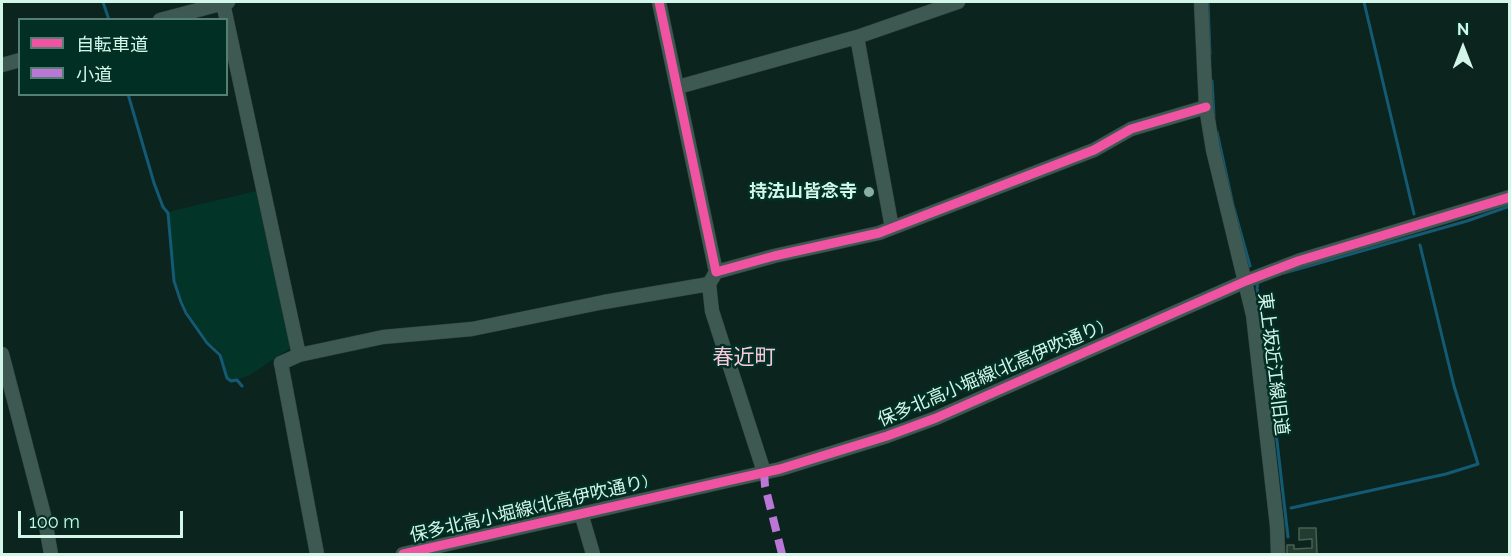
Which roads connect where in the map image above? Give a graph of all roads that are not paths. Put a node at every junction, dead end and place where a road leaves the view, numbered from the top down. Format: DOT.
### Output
graph roads {
  1 [pos="226,2"];
  2 [pos="659,2"];
  3 [pos="958,2"];
  4 [pos="1201,2"];
  5 [pos="167,18"];
  6 [pos="857,37"];
  7 [pos="18,61"];
  8 [pos="2,65"];
  9 [pos="678,87"];
  10 [pos="1206,107"];
  11 [pos="1509,197"];
  12 [pos="892,228"];
  13 [pos="713,278"];
  14 [pos="1246,281"];
  15 [pos="2,354"];
  16 [pos="299,355"];
  17 [pos="764,472"];
  18 [pos="581,513"];
  19 [pos="51,555"];
  20 [pos="317,555"];
  21 [pos="403,555"];
  22 [pos="593,555"];
  23 [pos="1278,555"];
  1 -- 5 [label="street"];
  1 -- 16 [label="street"];
  2 -- 9 [label="street"];
  3 -- 6 [label="street"];
  4 -- 10 [label="street, 東上坂近江線旧道"];
  6 -- 9 [label="street"];
  6 -- 12 [label="street"];
  7 -- 8 [label="street"];
  9 -- 13 [label="street"];
  10 -- 12 [label="street"];
  10 -- 14 [label="street, 東上坂近江線旧道"];
  11 -- 14 [label="street, 保多北高小堀線(北高伊吹通り)"];
  12 -- 13 [label="street"];
  13 -- 16 [label="street"];
  13 -- 17 [label="street"];
  14 -- 17 [label="street, 保多北高小堀線(北高伊吹通り)"];
  14 -- 23 [label="street, 東上坂近江線旧道"];
  15 -- 19 [label="street"];
  16 -- 20 [label="street"];
  17 -- 18 [label="street, 保多北高小堀線(北高伊吹通り)"];
  18 -- 21 [label="street, 保多北高小堀線(北高伊吹通り)"];
  18 -- 22 [label="street"];
}
